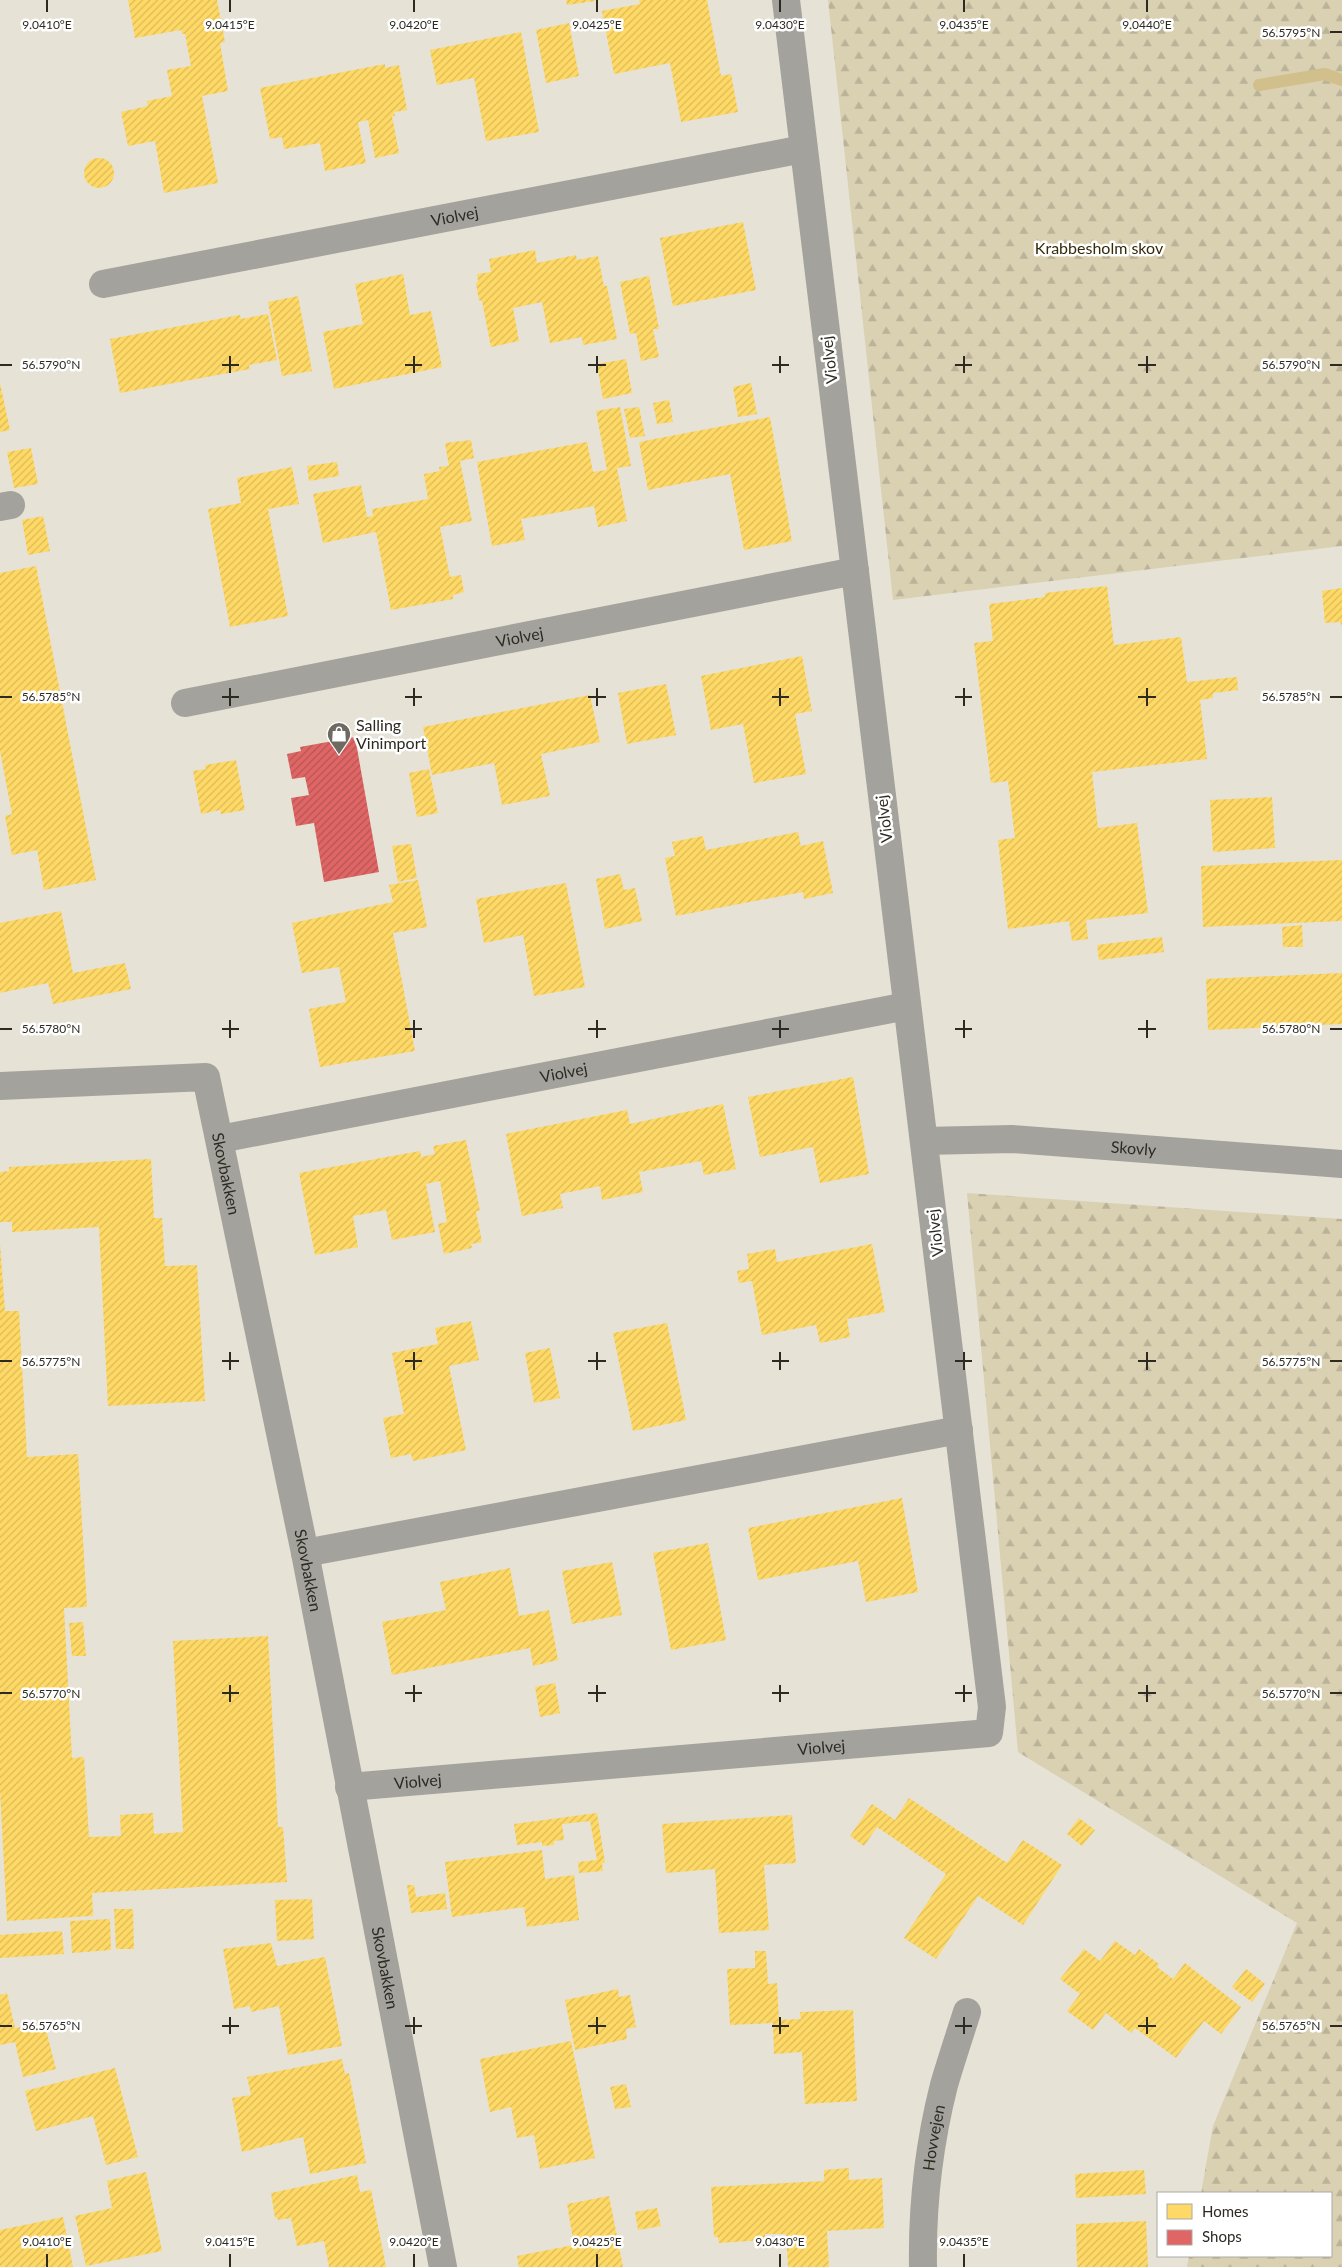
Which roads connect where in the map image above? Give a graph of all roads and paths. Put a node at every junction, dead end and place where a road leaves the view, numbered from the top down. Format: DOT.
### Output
graph roads {
  1 [pos="786,0"];
  2 [pos="804,149"];
  3 [pos="103,284"];
  4 [pos="855,571"];
  5 [pos="185,703"];
  6 [pos="907,1006"];
  7 [pos="0,1086"];
  8 [pos="220,1139"];
  9 [pos="924,1141"];
  10 [pos="1342,1164"];
  11 [pos="959,1430"];
  12 [pos="305,1553"];
  13 [pos="349,1787"];
  14 [pos="967,2012"];
  15 [pos="443,2267"];
  16 [pos="923,2267"];
  1 -- 2 [label="street, Violvej"];
  2 -- 3 [label="street, Violvej"];
  2 -- 4 [label="street, Violvej"];
  4 -- 5 [label="street, Violvej"];
  4 -- 6 [label="street, Violvej"];
  6 -- 8 [label="street, Violvej"];
  6 -- 9 [label="street, Violvej"];
  7 -- 8 [label="street, Skovbakken"];
  8 -- 12 [label="street, Skovbakken"];
  9 -- 10 [label="street, Skovly"];
  9 -- 11 [label="street, Violvej"];
  11 -- 12 [label="street"];
  11 -- 13 [label="street, Violvej"];
  12 -- 13 [label="street, Skovbakken"];
  13 -- 15 [label="street, Skovbakken"];
  14 -- 16 [label="street, Hovvejen"];
}
